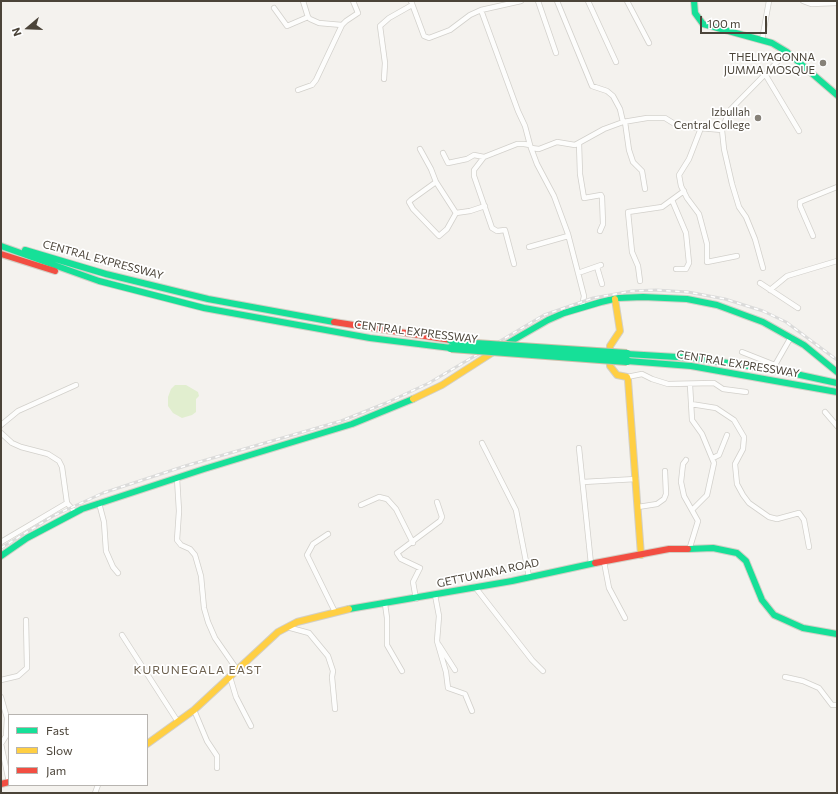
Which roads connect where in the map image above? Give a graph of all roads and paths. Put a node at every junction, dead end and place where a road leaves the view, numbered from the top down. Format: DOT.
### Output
graph roads {
  1 [pos="303,1"];
  2 [pos="353,1"];
  3 [pos="522,1"];
  4 [pos="538,1"];
  5 [pos="557,1"];
  6 [pos="588,1"];
  7 [pos="629,1"];
  8 [pos="694,1"];
  9 [pos="769,1"];
  10 [pos="803,1"];
  11 [pos="834,2"];
  12 [pos="412,3"];
  13 [pos="274,8"];
  14 [pos="480,10"];
  15 [pos="308,17"];
  16 [pos="342,25"];
  17 [pos="762,40"];
  18 [pos="649,43"];
  19 [pos="787,52"];
  20 [pos="556,53"];
  21 [pos="616,62"];
  22 [pos="765,74"];
  23 [pos="384,78"];
  24 [pos="298,90"];
  25 [pos="837,95"];
  26 [pos="624,122"];
  27 [pos="702,128"];
  28 [pos="722,130"];
  29 [pos="799,131"];
  30 [pos="579,143"];
  31 [pos="531,147"];
  32 [pos="420,149"];
  33 [pos="443,153"];
  34 [pos="484,157"];
  35 [pos="436,182"];
  36 [pos="837,187"];
  37 [pos="645,189"];
  38 [pos="684,191"];
  39 [pos="672,200"];
  40 [pos="485,206"];
  41 [pos="456,213"];
  42 [pos="600,231"];
  43 [pos="568,236"];
  44 [pos="813,236"];
  45 [pos="1,246"];
  46 [pos="529,246"];
  47 [pos="1,254"];
  48 [pos="737,256"];
  49 [pos="837,261"];
  50 [pos="514,264"];
  51 [pos="763,268"];
  52 [pos="676,270"];
  53 [pos="578,273"];
  54 [pos="99,281"];
  55 [pos="640,281"];
  56 [pos="760,282"];
  57 [pos="602,284"];
  58 [pos="770,290"];
  59 [pos="615,299"];
  60 [pos="582,307"];
  61 [pos="798,308"];
  62 [pos="791,337"];
  63 [pos="742,352"];
  64 [pos="627,357"];
  65 [pos="837,372"];
  66 [pos="626,377"];
  67 [pos="837,382"];
  68 [pos="76,385"];
  69 [pos="690,385"];
  70 [pos="746,392"];
  71 [pos="837,392"];
  72 [pos="691,404"];
  73 [pos="825,412"];
  74 [pos="1,425"];
  75 [pos="837,426"];
  76 [pos="1,433"];
  77 [pos="726,435"];
  78 [pos="482,443"];
  79 [pos="579,448"];
  80 [pos="713,458"];
  81 [pos="686,460"];
  82 [pos="665,471"];
  83 [pos="177,478"];
  84 [pos="636,479"];
  85 [pos="583,482"];
  86 [pos="437,502"];
  87 [pos="68,503"];
  88 [pos="98,503"];
  89 [pos="361,505"];
  90 [pos="638,507"];
  91 [pos="692,510"];
  92 [pos="76,512"];
  93 [pos="328,534"];
  94 [pos="1,542"];
  95 [pos="412,543"];
  96 [pos="690,547"];
  97 [pos="809,547"];
  98 [pos="641,555"];
  99 [pos="1,556"];
  100 [pos="604,562"];
  101 [pos="591,564"];
  102 [pos="118,573"];
  103 [pos="528,577"];
  104 [pos="475,587"];
  105 [pos="435,595"];
  106 [pos="416,599"];
  107 [pos="385,604"];
  108 [pos="335,612"];
  109 [pos="625,618"];
  110 [pos="26,620"];
  111 [pos="285,627"];
  112 [pos="837,634"];
  113 [pos="122,635"];
  114 [pos="438,644"];
  115 [pos="455,670"];
  116 [pos="238,671"];
  117 [pos="402,671"];
  118 [pos="543,671"];
  119 [pos="230,677"];
  120 [pos="785,677"];
  121 [pos="1,680"];
  122 [pos="1,697"];
  123 [pos="837,705"];
  124 [pos="335,709"];
  125 [pos="194,710"];
  126 [pos="472,711"];
  127 [pos="178,722"];
  128 [pos="251,726"];
  129 [pos="148,743"];
  130 [pos="217,768"];
  131 [pos="8,777"];
  1 -- 15 [label="street"];
  2 -- 16 [label="street"];
  3 -- 14 [label="street"];
  4 -- 20 [label="street"];
  5 -- 26 [label="street"];
  6 -- 21 [label="street"];
  7 -- 18 [label="street"];
  8 -- 17 [label="main road"];
  9 -- 17 [label="street"];
  10 -- 11 [label="street"];
  12 -- 14 [label="street"];
  12 -- 23 [label="street"];
  13 -- 15 [label="street"];
  14 -- 31 [label="street"];
  15 -- 16 [label="street"];
  16 -- 24 [label="street"];
  17 -- 19 [label="main road"];
  19 -- 22 [label="street"];
  19 -- 25 [label="main road"];
  22 -- 28 [label="street"];
  22 -- 29 [label="street"];
  26 -- 27 [label="street"];
  26 -- 30 [label="street"];
  26 -- 37 [label="street"];
  27 -- 28 [label="street"];
  27 -- 38 [label="street"];
  28 -- 51 [label="street"];
  30 -- 31 [label="street"];
  30 -- 42 [label="street"];
  31 -- 34 [label="street"];
  31 -- 43 [label="street"];
  32 -- 35 [label="street"];
  33 -- 34 [label="street"];
  34 -- 40 [label="street"];
  35 -- 41 [label="street"];
  35 -- 41 [label="street"];
  36 -- 44 [label="street"];
  38 -- 39 [label="street"];
  38 -- 48 [label="street"];
  39 -- 52 [label="street"];
  39 -- 55 [label="street"];
  40 -- 41 [label="street"];
  40 -- 50 [label="street"];
  43 -- 46 [label="street"];
  43 -- 53 [label="street"];
  45 -- 54 [label="main road, CENTRAL EXPRESSWAY"];
  45 -- 64 [label="main road, CENTRAL EXPRESSWAY, bridge"];
  47 -- 54 [label="main road"];
  49 -- 58 [label="street"];
  53 -- 57 [label="street"];
  53 -- 60 [label="street"];
  54 -- 64 [label="main road, CENTRAL EXPRESSWAY, bridge"];
  56 -- 58 [label="street"];
  58 -- 61 [label="street"];
  59 -- 60 [label="main road"];
  59 -- 62 [label="main road"];
  59 -- 66 [label="main road"];
  60 -- 83 [label="main road"];
  62 -- 63 [label="street"];
  62 -- 65 [label="main road"];
  64 -- 67 [label="main road, CENTRAL EXPRESSWAY"];
  64 -- 71 [label="main road, CENTRAL EXPRESSWAY"];
  66 -- 69 [label="street"];
  66 -- 84 [label="main road"];
  68 -- 74 [label="street"];
  69 -- 70 [label="street"];
  69 -- 72 [label="street"];
  72 -- 80 [label="street"];
  72 -- 97 [label="street"];
  73 -- 75 [label="street"];
  76 -- 87 [label="street"];
  77 -- 80 [label="street"];
  78 -- 103 [label="street"];
  79 -- 85 [label="street"];
  80 -- 91 [label="street"];
  81 -- 91 [label="street"];
  82 -- 90 [label="street"];
  83 -- 88 [label="main road"];
  83 -- 116 [label="street"];
  84 -- 85 [label="street"];
  84 -- 90 [label="main road"];
  85 -- 101 [label="street"];
  86 -- 95 [label="street"];
  87 -- 92 [label="street"];
  87 -- 94 [label="street"];
  88 -- 92 [label="main road"];
  88 -- 102 [label="street"];
  89 -- 95 [label="street"];
  90 -- 98 [label="main road"];
  91 -- 96 [label="street"];
  92 -- 99 [label="main road"];
  93 -- 108 [label="street"];
  95 -- 106 [label="street"];
  96 -- 98 [label="main road, GETTUWANA ROAD"];
  96 -- 112 [label="main road, GETTUWANA ROAD"];
  98 -- 100 [label="main road, GETTUWANA ROAD"];
  100 -- 101 [label="main road, GETTUWANA ROAD"];
  100 -- 109 [label="street"];
  101 -- 103 [label="main road, GETTUWANA ROAD"];
  103 -- 104 [label="main road, GETTUWANA ROAD"];
  104 -- 105 [label="main road, GETTUWANA ROAD"];
  104 -- 118 [label="street"];
  105 -- 106 [label="main road, GETTUWANA ROAD"];
  105 -- 114 [label="street"];
  106 -- 107 [label="main road, GETTUWANA ROAD"];
  107 -- 108 [label="main road, GETTUWANA ROAD"];
  107 -- 117 [label="street"];
  108 -- 111 [label="main road, GETTUWANA ROAD"];
  110 -- 121 [label="street"];
  111 -- 116 [label="main road, GETTUWANA ROAD"];
  111 -- 124 [label="street"];
  113 -- 127 [label="street"];
  114 -- 115 [label="street"];
  114 -- 126 [label="street"];
  116 -- 119 [label="main road, GETTUWANA ROAD"];
  119 -- 125 [label="main road, GETTUWANA ROAD"];
  119 -- 128 [label="street"];
  120 -- 123 [label="street"];
  122 -- 131 [label="street"];
  125 -- 127 [label="main road, GETTUWANA ROAD"];
  125 -- 130 [label="street"];
  127 -- 129 [label="main road, GETTUWANA ROAD"];
}
